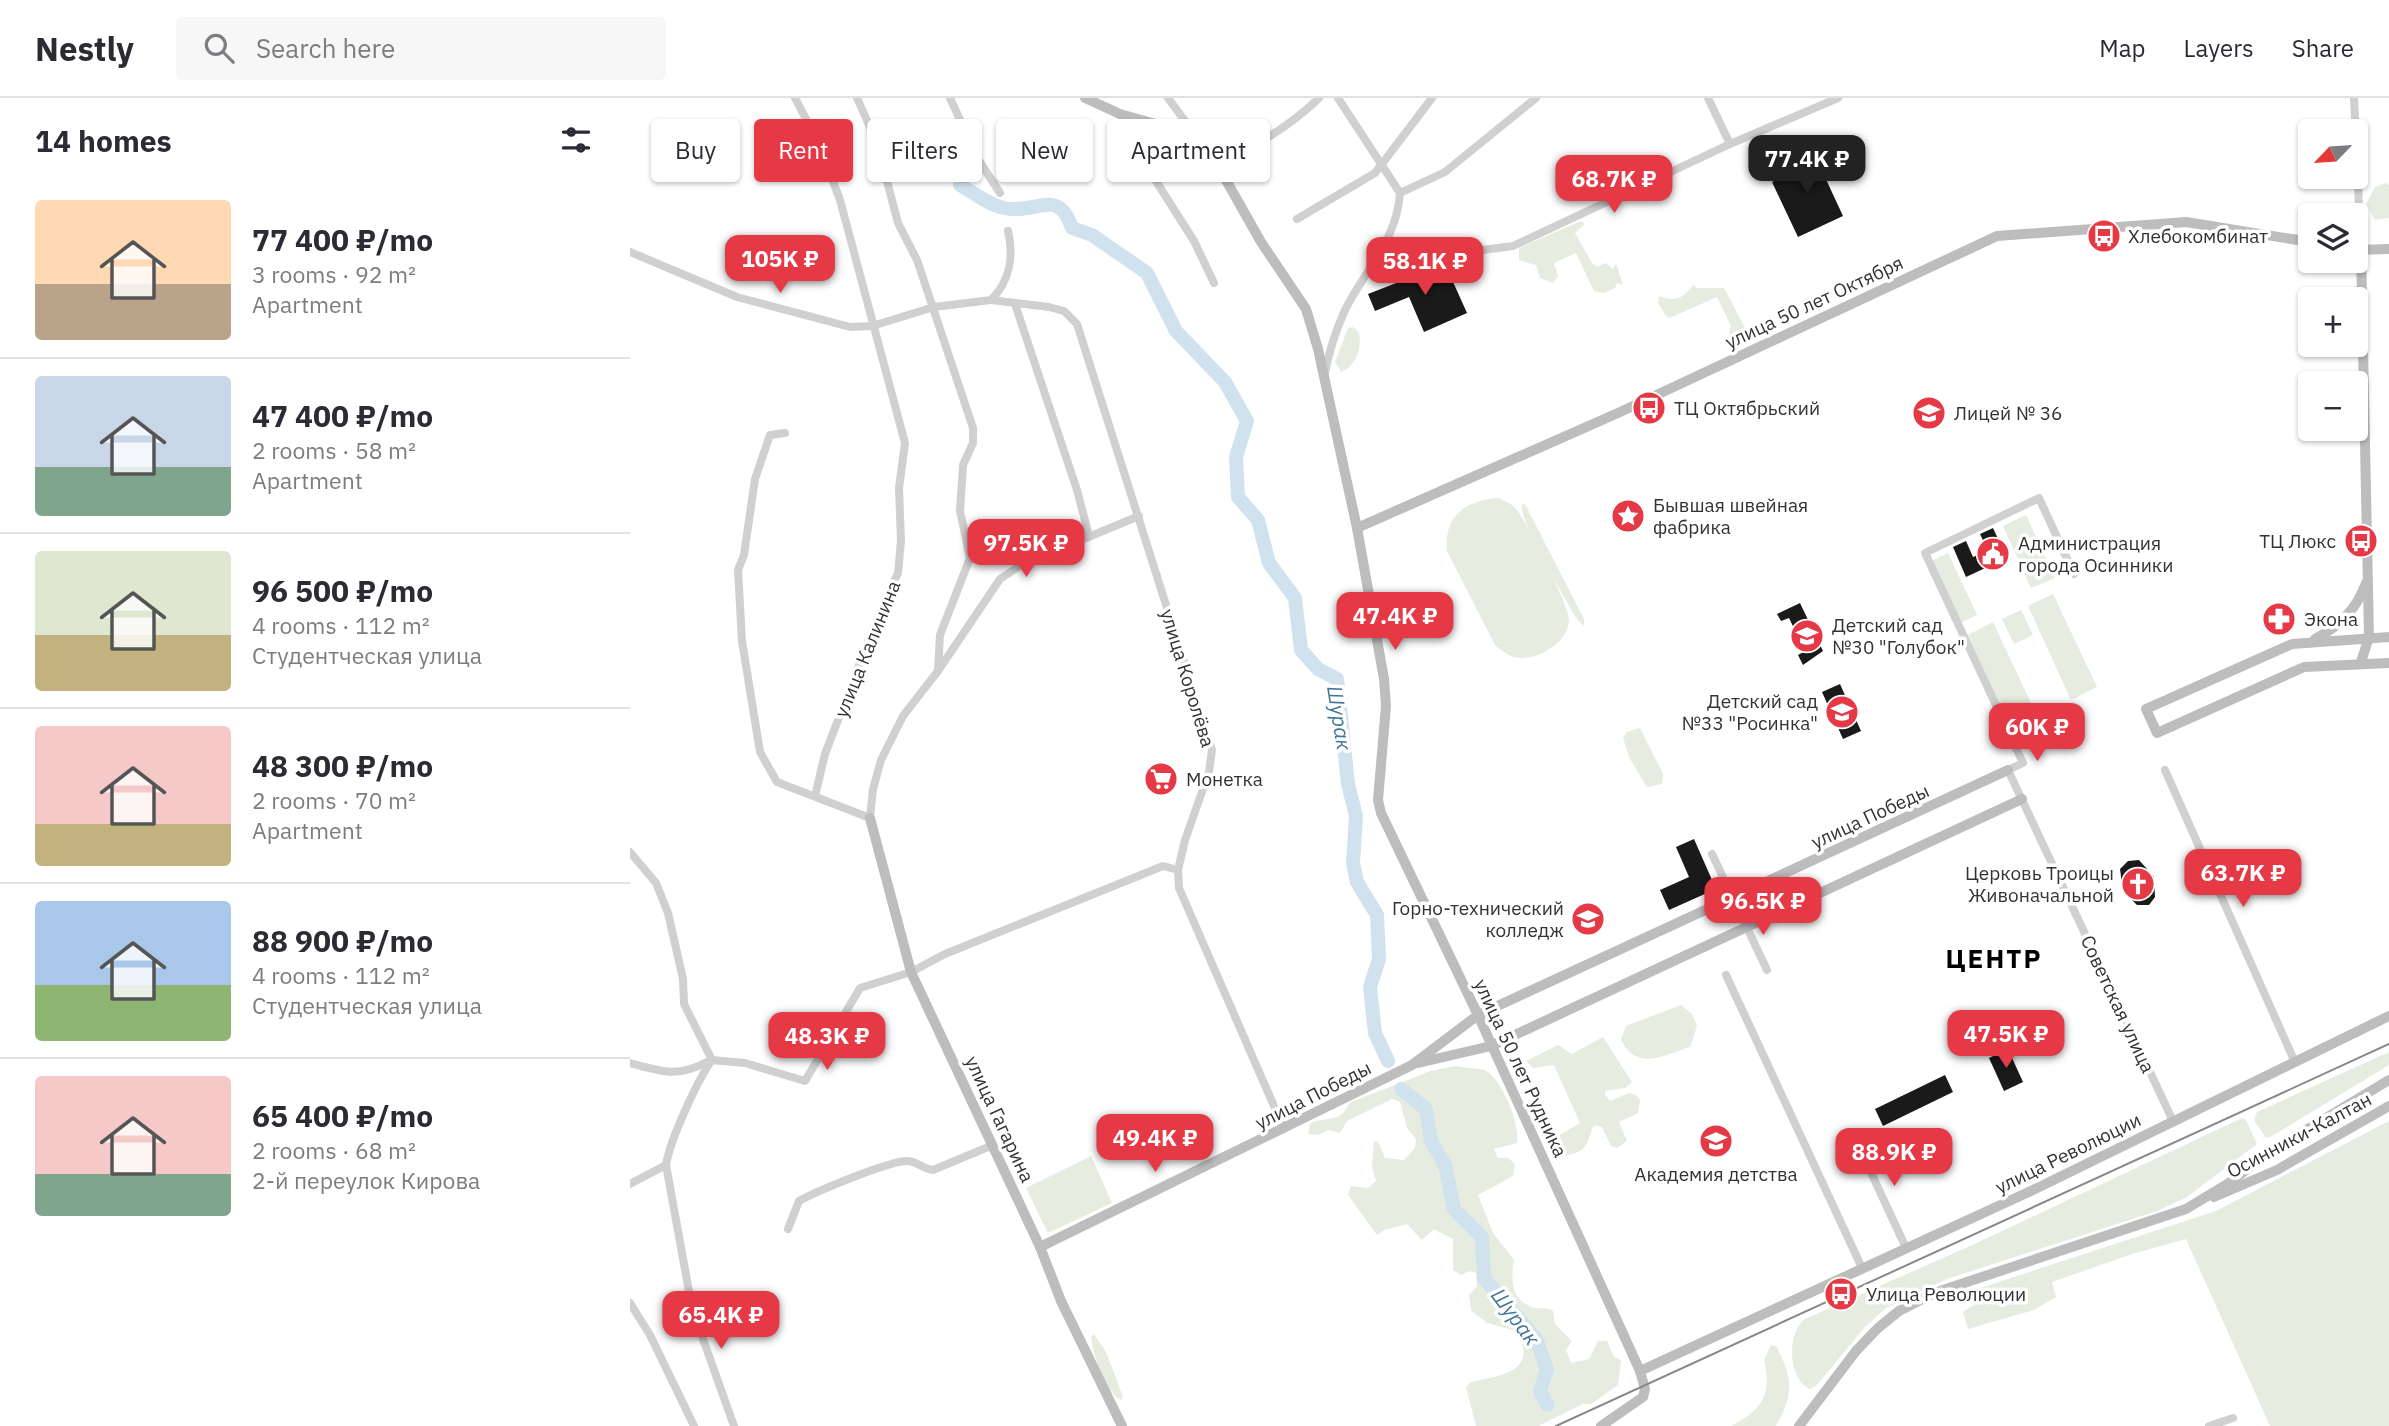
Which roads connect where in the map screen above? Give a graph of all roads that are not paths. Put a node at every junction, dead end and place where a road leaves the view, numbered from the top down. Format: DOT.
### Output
graph roads {
  1 [pos="795,98"];
  2 [pos="857,98"];
  3 [pos="950,98"];
  4 [pos="1086,98"];
  5 [pos="1168,98"];
  6 [pos="1320,98"];
  7 [pos="1338,98"];
  8 [pos="1433,98"];
  9 [pos="1536,98"];
  10 [pos="1708,98"];
  11 [pos="1839,98"];
  12 [pos="2354,98"];
  13 [pos="1120,114"];
  14 [pos="1138,119"];
  15 [pos="1183,119"];
  16 [pos="1270,136"];
  17 [pos="1730,144"];
  18 [pos="1381,162"];
  19 [pos="1227,182"];
  20 [pos="1000,192"];
  21 [pos="1400,193"];
  22 [pos="2357,203"];
  23 [pos="1297,219"];
  24 [pos="1008,231"];
  25 [pos="2298,240"];
  26 [pos="2389,248"];
  27 [pos="2368,249"];
  28 [pos="630,253"];
  29 [pos="1380,255"];
  30 [pos="2359,273"];
  31 [pos="1214,283"];
  32 [pos="991,300"];
  33 [pos="1015,304"];
  34 [pos="934,307"];
  35 [pos="872,326"];
  36 [pos="1323,380"];
  37 [pos="785,433"];
  38 [pos="1139,516"];
  39 [pos="1357,528"];
  40 [pos="1089,536"];
  41 [pos="2074,575"];
  42 [pos="2368,577"];
  43 [pos="2369,637"];
  44 [pos="2389,637"];
  45 [pos="2310,642"];
  46 [pos="2361,662"];
  47 [pos="2389,663"];
  48 [pos="938,671"];
  49 [pos="2165,770"];
  50 [pos="2008,771"];
  51 [pos="815,796"];
  52 [pos="2022,799"];
  53 [pos="870,818"];
  54 [pos="630,852"];
  55 [pos="1712,854"];
  56 [pos="1178,870"];
  57 [pos="1732,898"];
  58 [pos="1746,927"];
  59 [pos="1767,971"];
  60 [pos="911,972"];
  61 [pos="1726,975"];
  62 [pos="1478,1015"];
  63 [pos="2389,1016"];
  64 [pos="1491,1045"];
  65 [pos="712,1060"];
  66 [pos="2294,1060"];
  67 [pos="630,1063"];
  68 [pos="1412,1065"];
  69 [pos="2389,1080"];
  70 [pos="2389,1107"];
  71 [pos="2173,1121"];
  72 [pos="1284,1129"];
  73 [pos="1856,1140"];
  74 [pos="993,1144"];
  75 [pos="666,1166"];
  76 [pos="630,1184"];
  77 [pos="2186,1209"];
  78 [pos="788,1229"];
  79 [pos="1040,1247"];
  80 [pos="1906,1248"];
  81 [pos="1862,1268"];
  82 [pos="630,1303"];
  83 [pos="1640,1371"];
  84 [pos="2233,1418"];
  85 [pos="694,1426"];
  86 [pos="734,1426"];
  87 [pos="1122,1426"];
  88 [pos="1601,1426"];
  89 [pos="1799,1426"];
  90 [pos="2209,1426"];
  1 -- 35 [label="street, улица Калинина"];
  2 -- 34 [label="street"];
  3 -- 20 [label="street"];
  4 -- 13 [label="street, улица 50 лет Рудника"];
  5 -- 15 [label="street"];
  6 -- 16 [label="street"];
  7 -- 18 [label="street"];
  8 -- 18 [label="street"];
  9 -- 21 [label="street"];
  10 -- 17 [label="street"];
  11 -- 17 [label="street"];
  12 -- 22 [label="street"];
  13 -- 14 [label="street, улица 50 лет Рудника"];
  13 -- 31 [label="street"];
  17 -- 29 [label="street"];
  18 -- 21 [label="street"];
  18 -- 23 [label="street"];
  19 -- 36 [label="street, улица 50 лет Рудника"];
  21 -- 29 [label="street"];
  24 -- 32 [label="street"];
  25 -- 39 [label="street, улица 50 лет Октября"];
  26 -- 27 [label="street"];
  28 -- 35 [label="street"];
  29 -- 36 [label="street"];
  30 -- 42 [label="street"];
  32 -- 33 [label="street, улица Королёва"];
  32 -- 34 [label="street, улица Королёва"];
  33 -- 38 [label="street, улица Королёва"];
  33 -- 40 [label="street"];
  34 -- 35 [label="street, улица Королёва"];
  34 -- 48 [label="street"];
  35 -- 51 [label="street, улица Калинина"];
  36 -- 39 [label="street, улица 50 лет Рудника"];
  37 -- 51 [label="street"];
  38 -- 40 [label="street"];
  38 -- 56 [label="street, улица Королёва"];
  39 -- 62 [label="street, улица 50 лет Рудника"];
  40 -- 48 [label="street"];
  41 -- 50 [label="street"];
  42 -- 43 [label="street"];
  42 -- 45 [label="street"];
  43 -- 44 [label="street"];
  43 -- 45 [label="street"];
  43 -- 46 [label="street"];
  45 -- 46 [label="street"];
  46 -- 47 [label="street"];
  48 -- 53 [label="street"];
  49 -- 66 [label="street"];
  50 -- 52 [label="street, Советская улица"];
  50 -- 57 [label="street, улица Победы"];
  51 -- 53 [label="street"];
  52 -- 58 [label="street, улица Победы"];
  52 -- 71 [label="street, Советская улица"];
  53 -- 60 [label="street, улица Гагарина"];
  54 -- 65 [label="street"];
  55 -- 57 [label="street"];
  56 -- 60 [label="street"];
  56 -- 72 [label="street, улица Королёва"];
  57 -- 58 [label="street"];
  57 -- 62 [label="street, улица Победы"];
  58 -- 59 [label="street"];
  58 -- 64 [label="street, улица Победы"];
  60 -- 65 [label="street"];
  60 -- 74 [label="street, улица Гагарина"];
  61 -- 81 [label="street"];
  62 -- 64 [label="street, улица 50 лет Рудника"];
  62 -- 68 [label="street, улица Победы"];
  63 -- 66 [label="street, улица Революции"];
  64 -- 68 [label="street, улица Победы"];
  64 -- 83 [label="street, улица 50 лет Рудника"];
  65 -- 67 [label="street"];
  65 -- 75 [label="street"];
  66 -- 71 [label="street, улица Революции"];
  68 -- 72 [label="street, улица Победы"];
  69 -- 77 [label="street"];
  70 -- 77 [label="street, Осинники-Калтан"];
  71 -- 80 [label="street, улица Революции"];
  72 -- 79 [label="street, улица Победы"];
  73 -- 80 [label="street"];
  74 -- 78 [label="street"];
  74 -- 79 [label="street, улица Гагарина"];
  75 -- 76 [label="street"];
  75 -- 86 [label="street"];
  77 -- 89 [label="street"];
  79 -- 87 [label="street, улица Гагарина"];
  80 -- 81 [label="street, улица Революции"];
  81 -- 83 [label="street, улица Революции"];
  82 -- 85 [label="street"];
  83 -- 88 [label="street"];
  84 -- 90 [label="street"];
}
